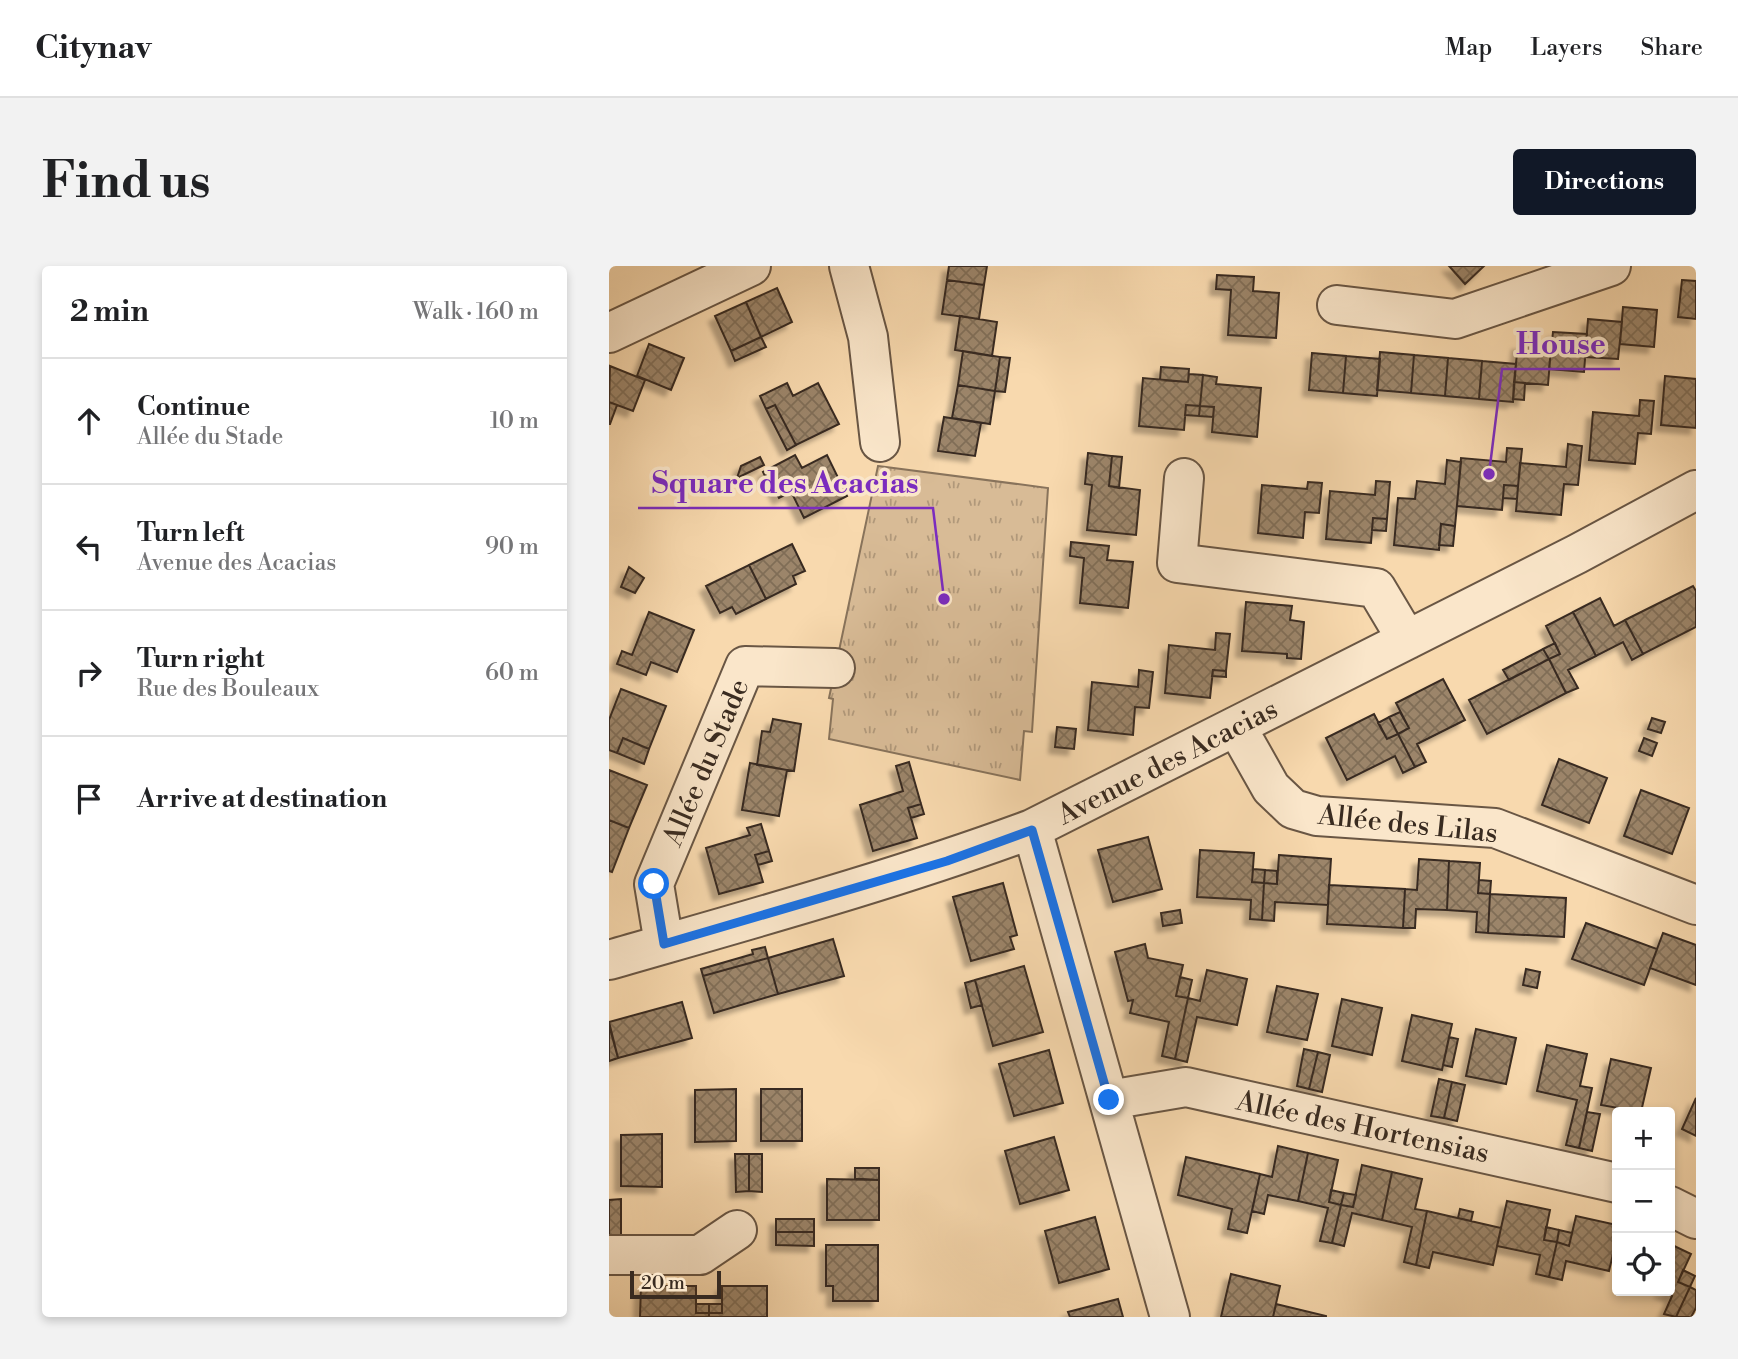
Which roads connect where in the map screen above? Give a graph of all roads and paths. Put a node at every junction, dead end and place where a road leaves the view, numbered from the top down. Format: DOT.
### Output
graph roads {
  1 [pos="751,266"];
  2 [pos="849,266"];
  3 [pos="1611,266"];
  4 [pos="1336,305"];
  5 [pos="609,333"];
  6 [pos="880,442"];
  7 [pos="1184,478"];
  8 [pos="1696,490"];
  9 [pos="1407,640"];
  10 [pos="835,668"];
  11 [pos="1236,726"];
  12 [pos="1032,830"];
  13 [pos="1696,905"];
  14 [pos="664,944"];
  15 [pos="609,960"];
  16 [pos="1109,1100"];
  17 [pos="1612,1182"];
  18 [pos="1675,1208"];
  19 [pos="1696,1219"];
  20 [pos="737,1230"];
  21 [pos="609,1255"];
  22 [pos="1170,1317"];
  1 -- 5 [label="street"];
  2 -- 6 [label="street"];
  3 -- 4 [label="street"];
  7 -- 9 [label="street"];
  8 -- 9 [label="street, Avenue des Acacias"];
  9 -- 11 [label="street, Avenue des Acacias"];
  10 -- 14 [label="street, Allée du Stade"];
  11 -- 12 [label="street, Avenue des Acacias"];
  11 -- 13 [label="street, Allée des Lilas"];
  12 -- 14 [label="street, Avenue des Acacias"];
  12 -- 16 [label="street"];
  14 -- 15 [label="street, Avenue des Acacias"];
  16 -- 17 [label="street, Allée des Hortensias"];
  16 -- 22 [label="street"];
  18 -- 19 [label="street"];
  20 -- 21 [label="street"];
}
